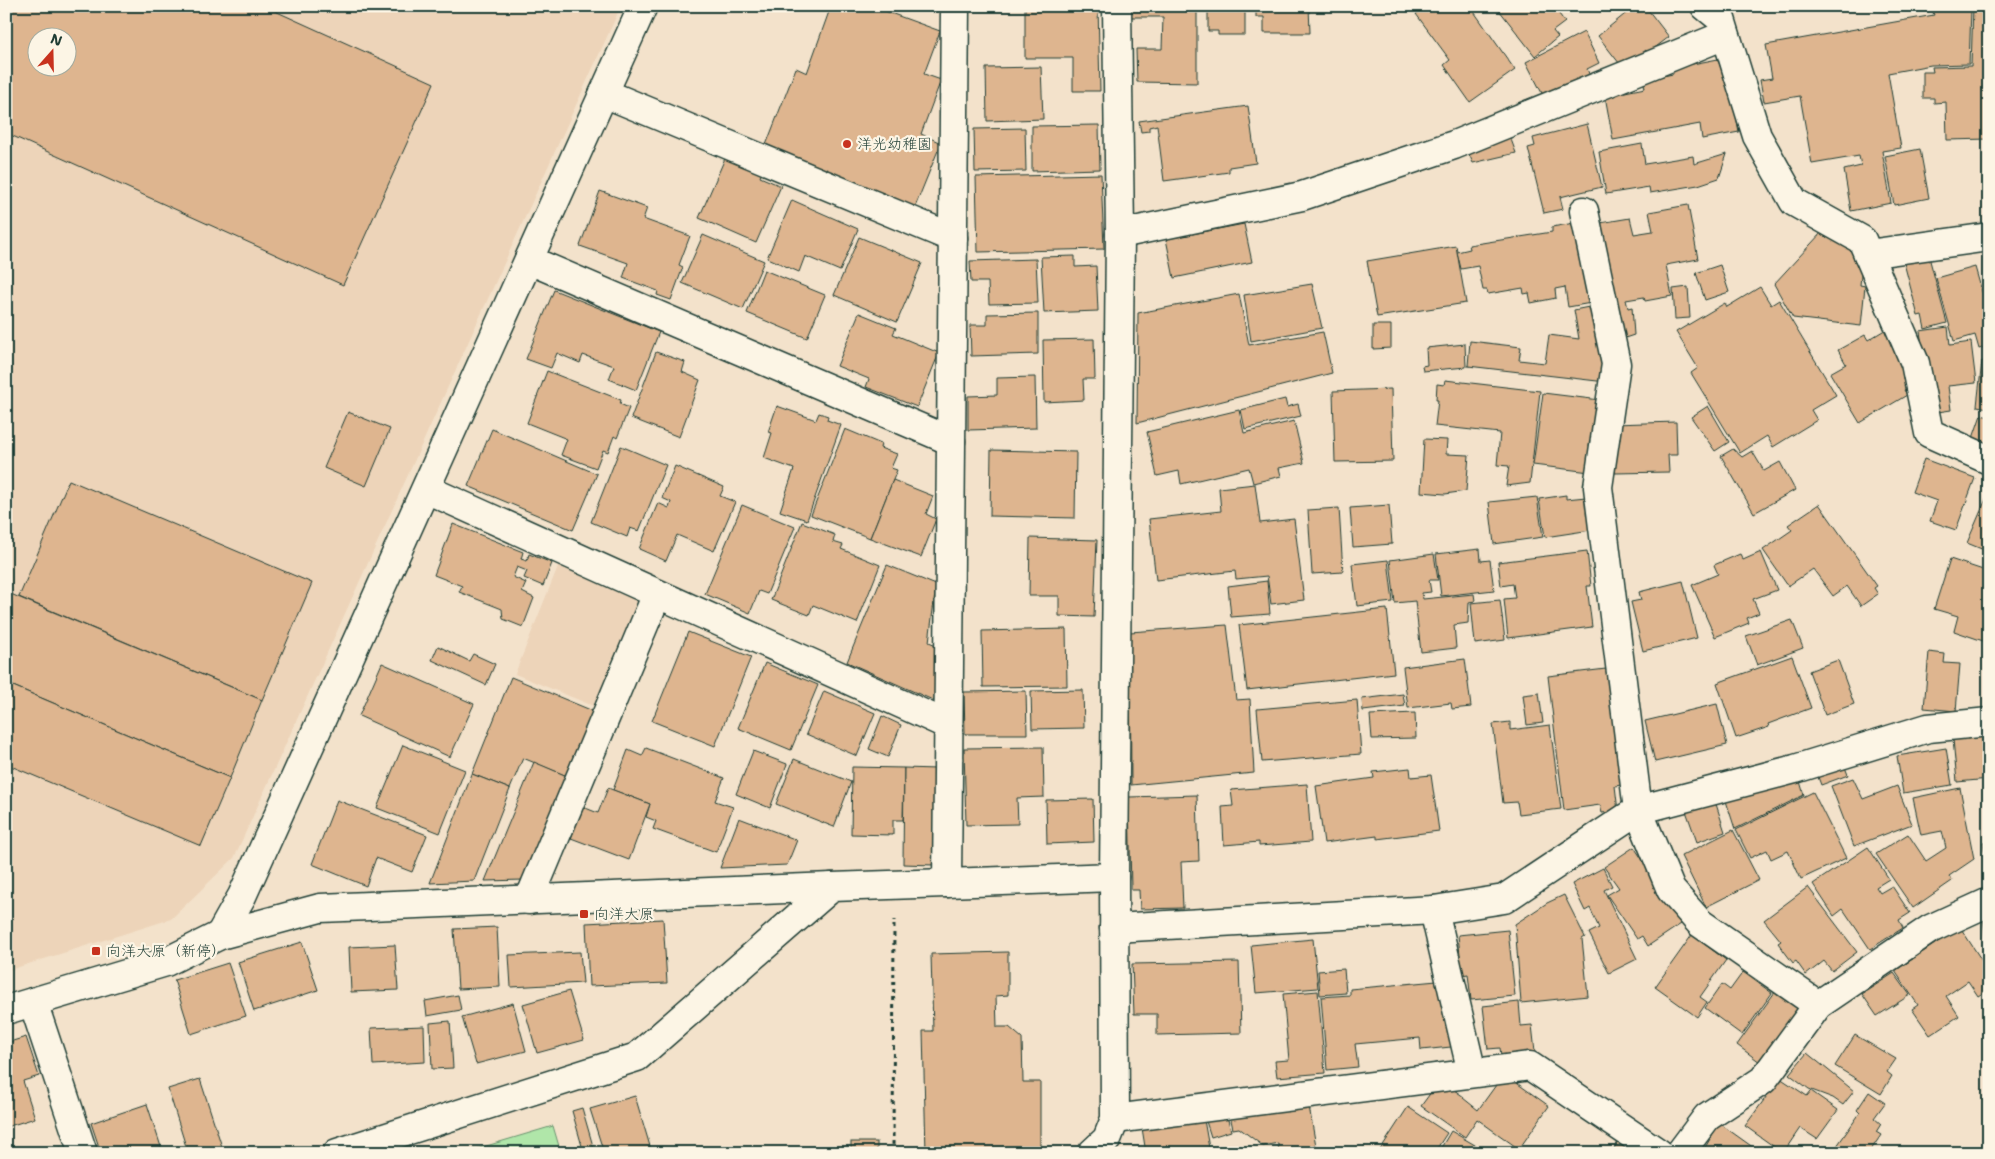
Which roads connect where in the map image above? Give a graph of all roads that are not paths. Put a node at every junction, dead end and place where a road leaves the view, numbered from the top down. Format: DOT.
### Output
graph roads {
  1 [pos="643,6"];
  2 [pos="955,6"];
  3 [pos="1117,6"];
  4 [pos="1705,6"];
  5 [pos="1725,35"];
  6 [pos="604,93"];
  7 [pos="1584,211"];
  8 [pos="1120,234"];
  9 [pos="1989,236"];
  10 [pos="953,238"];
  11 [pos="1868,254"];
  12 [pos="529,260"];
  13 [pos="950,441"];
  14 [pos="1989,460"];
  15 [pos="426,489"];
  16 [pos="657,594"];
  17 [pos="1989,722"];
  18 [pos="948,725"];
  19 [pos="1638,810"];
  20 [pos="1114,877"];
  21 [pos="947,883"];
  22 [pos="832,887"];
  23 [pos="529,900"];
  24 [pos="1989,902"];
  25 [pos="1434,910"];
  26 [pos="1114,928"];
  27 [pos="220,935"];
  28 [pos="33,1002"];
  29 [pos="1818,1006"];
  30 [pos="6,1010"];
  31 [pos="1472,1073"];
  32 [pos="1110,1141"];
  33 [pos="83,1153"];
  34 [pos="337,1153"];
  35 [pos="1659,1153"];
  36 [pos="1680,1153"];
  1 -- 6 [label="street"];
  2 -- 10 [label="street"];
  3 -- 8 [label="street"];
  4 -- 5 [label="street"];
  5 -- 8 [label="street"];
  5 -- 11 [label="street"];
  6 -- 10 [label="street"];
  6 -- 12 [label="street"];
  7 -- 19 [label="street"];
  8 -- 20 [label="street"];
  9 -- 11 [label="street"];
  10 -- 13 [label="street"];
  11 -- 14 [label="street"];
  12 -- 13 [label="street"];
  12 -- 15 [label="street"];
  13 -- 18 [label="street"];
  15 -- 16 [label="street"];
  15 -- 27 [label="street"];
  16 -- 18 [label="street"];
  16 -- 23 [label="street"];
  17 -- 19 [label="street"];
  18 -- 21 [label="street"];
  19 -- 25 [label="street"];
  19 -- 29 [label="street"];
  20 -- 21 [label="street"];
  20 -- 26 [label="street"];
  21 -- 22 [label="street"];
  22 -- 23 [label="street"];
  22 -- 34 [label="street"];
  23 -- 27 [label="street"];
  24 -- 29 [label="street"];
  25 -- 26 [label="street"];
  25 -- 31 [label="street"];
  26 -- 32 [label="street"];
  27 -- 28 [label="street"];
  28 -- 30 [label="street"];
  28 -- 33 [label="street"];
  29 -- 36 [label="street"];
  31 -- 32 [label="street"];
  31 -- 35 [label="street"];
}
